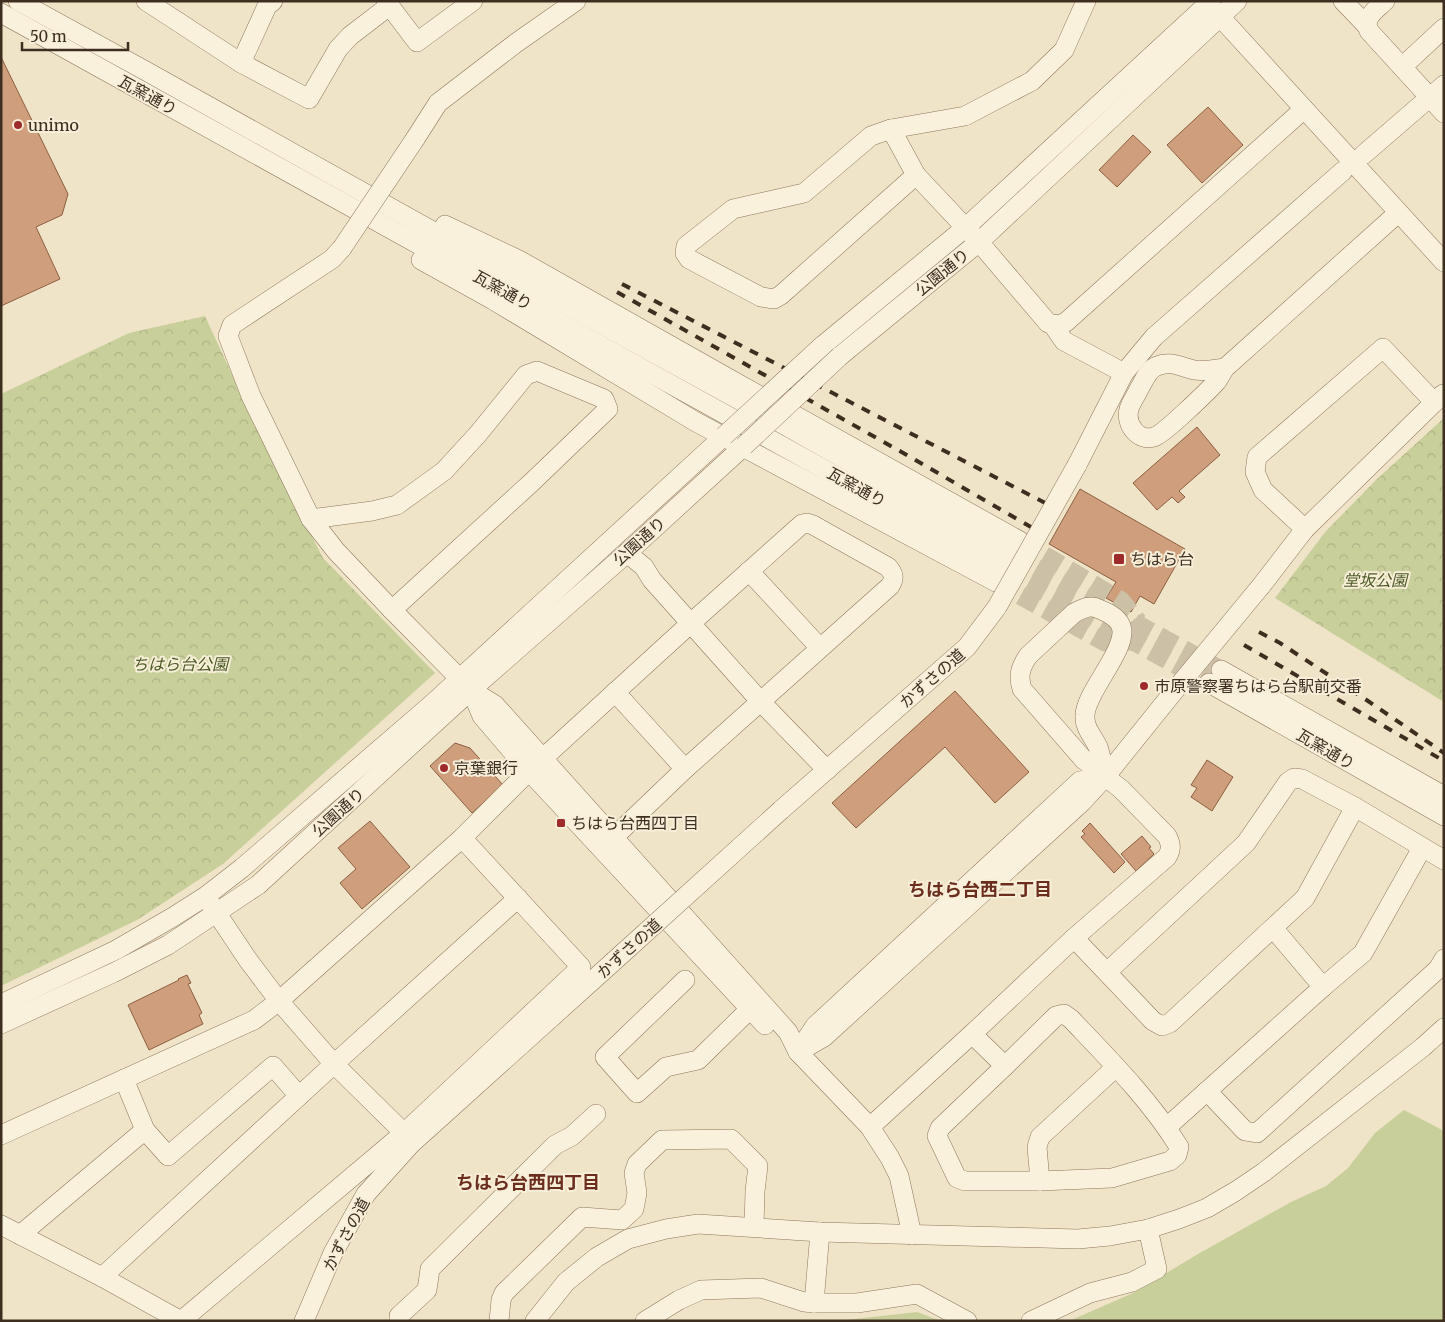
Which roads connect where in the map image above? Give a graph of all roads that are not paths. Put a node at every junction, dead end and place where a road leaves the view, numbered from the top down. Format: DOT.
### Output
graph roads {
  1 [pos="18,1"];
  2 [pos="273,1"];
  3 [pos="473,1"];
  4 [pos="576,1"];
  5 [pos="1086,1"];
  6 [pos="1237,1"];
  7 [pos="1343,1"];
  8 [pos="1385,1"];
  9 [pos="152,3"];
  10 [pos="388,3"];
  11 [pos="1211,6"];
  12 [pos="1,13"];
  13 [pos="1367,26"];
  14 [pos="1444,28"];
  15 [pos="241,63"];
  16 [pos="1402,67"];
  17 [pos="1444,85"];
  18 [pos="1430,98"];
  19 [pos="1304,109"];
  20 [pos="1444,113"];
  21 [pos="891,129"];
  22 [pos="1363,155"];
  23 [pos="1343,171"];
  24 [pos="916,175"];
  25 [pos="383,203"];
  26 [pos="1398,213"];
  27 [pos="371,218"];
  28 [pos="965,228"];
  29 [pos="979,242"];
  30 [pos="1444,262"];
  31 [pos="1053,325"];
  32 [pos="1225,368"];
  33 [pos="1124,373"];
  34 [pos="1439,397"];
  35 [pos="765,398"];
  36 [pos="783,408"];
  37 [pos="724,436"];
  38 [pos="744,446"];
  39 [pos="311,519"];
  40 [pos="1305,529"];
  41 [pos="626,553"];
  42 [pos="1008,562"];
  43 [pos="748,571"];
  44 [pos="392,610"];
  45 [pos="691,623"];
  46 [pos="820,648"];
  47 [pos="466,684"];
  48 [pos="615,692"];
  49 [pos="761,702"];
  50 [pos="536,765"];
  51 [pos="685,769"];
  52 [pos="827,770"];
  53 [pos="1105,777"];
  54 [pos="1444,796"];
  55 [pos="1355,807"];
  56 [pos="1444,816"];
  57 [pos="614,837"];
  58 [pos="462,838"];
  59 [pos="1422,848"];
  60 [pos="1444,860"];
  61 [pos="206,896"];
  62 [pos="518,898"];
  63 [pos="216,913"];
  64 [pos="1273,928"];
  65 [pos="1074,938"];
  66 [pos="1444,959"];
  67 [pos="1107,972"];
  68 [pos="685,980"];
  69 [pos="1323,987"];
  70 [pos="279,1001"];
  71 [pos="1,1004"];
  72 [pos="750,1009"];
  73 [pos="1,1024"];
  74 [pos="1444,1028"];
  75 [pos="972,1034"];
  76 [pos="798,1052"];
  77 [pos="334,1064"];
  78 [pos="1006,1066"];
  79 [pos="1116,1067"];
  80 [pos="124,1079"];
  81 [pos="1207,1091"];
  82 [pos="299,1096"];
  83 [pos="596,1114"];
  84 [pos="1167,1126"];
  85 [pos="870,1127"];
  86 [pos="145,1130"];
  87 [pos="404,1133"];
  88 [pos="1,1135"];
  89 [pos="1040,1181"];
  90 [pos="1,1225"];
  91 [pos="754,1227"];
  92 [pos="1148,1229"];
  93 [pos="820,1232"];
  94 [pos="20,1235"];
  95 [pos="912,1235"];
  96 [pos="102,1277"];
  97 [pos="814,1303"];
  98 [pos="304,1321"];
  99 [pos="399,1321"];
  100 [pos="499,1321"];
  101 [pos="535,1321"];
  102 [pos="645,1321"];
  103 [pos="967,1321"];
  104 [pos="1031,1321"];
  1 -- 25 [label="street, 瓦窯通り"];
  2 -- 15 [label="street"];
  3 -- 10 [label="street"];
  4 -- 39 [label="street, bridge"];
  5 -- 21 [label="street"];
  6 -- 11 [label="street, 公園通り"];
  7 -- 13 [label="street"];
  8 -- 13 [label="street"];
  9 -- 15 [label="street"];
  10 -- 15 [label="street"];
  11 -- 19 [label="street"];
  11 -- 28 [label="street, 公園通り"];
  11 -- 29 [label="street, 公園通り"];
  12 -- 27 [label="street, 瓦窯通り"];
  13 -- 16 [label="street"];
  14 -- 16 [label="street"];
  16 -- 18 [label="street"];
  17 -- 18 [label="street"];
  18 -- 20 [label="street"];
  18 -- 22 [label="street"];
  19 -- 26 [label="street"];
  19 -- 31 [label="street"];
  21 -- 24 [label="street"];
  21 -- 24 [label="street"];
  23 -- 33 [label="street, かずさの道"];
  24 -- 28 [label="street"];
  25 -- 35 [label="street"];
  25 -- 42 [label="street, 瓦窯通り"];
  26 -- 30 [label="street"];
  26 -- 32 [label="street"];
  27 -- 37 [label="street"];
  27 -- 42 [label="street, 瓦窯通り"];
  28 -- 29 [label="street"];
  28 -- 35 [label="street, 公園通り, bridge"];
  29 -- 31 [label="street"];
  29 -- 36 [label="street, 公園通り, bridge"];
  31 -- 33 [label="street"];
  32 -- 32 [label="street"];
  33 -- 52 [label="street, かずさの道, bridge"];
  34 -- 40 [label="street"];
  34 -- 40 [label="street"];
  35 -- 36 [label="street"];
  35 -- 37 [label="street, 公園通り, bridge"];
  36 -- 38 [label="street, 公園通り, bridge"];
  36 -- 42 [label="street"];
  37 -- 38 [label="street"];
  37 -- 47 [label="street, 公園通り"];
  38 -- 41 [label="street, 公園通り"];
  38 -- 42 [label="street"];
  39 -- 44 [label="street"];
  39 -- 44 [label="street"];
  40 -- 53 [label="street, bridge"];
  41 -- 45 [label="street"];
  41 -- 47 [label="street, 公園通り"];
  43 -- 45 [label="street"];
  43 -- 46 [label="street"];
  43 -- 46 [label="street"];
  44 -- 47 [label="street"];
  45 -- 48 [label="street"];
  45 -- 49 [label="street"];
  46 -- 49 [label="street"];
  47 -- 50 [label="street"];
  47 -- 61 [label="street, 公園通り"];
  47 -- 63 [label="street, 公園通り"];
  48 -- 50 [label="street"];
  48 -- 51 [label="street"];
  49 -- 51 [label="street"];
  49 -- 52 [label="street"];
  50 -- 57 [label="street"];
  50 -- 58 [label="street"];
  50 -- 72 [label="street"];
  51 -- 57 [label="street"];
  52 -- 98 [label="street, かずさの道, bridge"];
  53 -- 53 [label="street"];
  53 -- 65 [label="street"];
  53 -- 76 [label="street"];
  54 -- 56 [label="street, 瓦窯通り"];
  55 -- 59 [label="street"];
  55 -- 64 [label="street"];
  55 -- 67 [label="street"];
  57 -- 76 [label="street"];
  58 -- 62 [label="street"];
  58 -- 70 [label="street"];
  59 -- 60 [label="street"];
  59 -- 69 [label="street"];
  61 -- 63 [label="street"];
  61 -- 71 [label="street, 公園通り"];
  62 -- 77 [label="street"];
  62 -- 87 [label="street"];
  63 -- 70 [label="street"];
  63 -- 73 [label="street, 公園通り"];
  64 -- 67 [label="street"];
  64 -- 69 [label="street"];
  65 -- 67 [label="street"];
  65 -- 75 [label="street"];
  66 -- 81 [label="street"];
  68 -- 72 [label="street"];
  69 -- 81 [label="street"];
  70 -- 77 [label="street"];
  70 -- 80 [label="street"];
  72 -- 76 [label="street"];
  74 -- 92 [label="street"];
  75 -- 78 [label="street"];
  75 -- 85 [label="street"];
  76 -- 85 [label="street"];
  77 -- 82 [label="street"];
  77 -- 87 [label="street"];
  78 -- 79 [label="street"];
  78 -- 89 [label="street"];
  79 -- 84 [label="street"];
  79 -- 89 [label="street"];
  80 -- 86 [label="street"];
  80 -- 88 [label="street"];
  81 -- 84 [label="street"];
  82 -- 86 [label="street"];
  82 -- 96 [label="street"];
  83 -- 99 [label="street"];
  84 -- 89 [label="street"];
  85 -- 95 [label="street"];
  86 -- 94 [label="street"];
  87 -- 96 [label="street"];
  90 -- 94 [label="street"];
  91 -- 93 [label="street"];
  91 -- 100 [label="street"];
  91 -- 101 [label="street"];
  92 -- 95 [label="street"];
  92 -- 104 [label="street"];
  93 -- 95 [label="street"];
  93 -- 97 [label="street"];
  94 -- 96 [label="street"];
  97 -- 102 [label="street"];
  97 -- 103 [label="street"];
}
